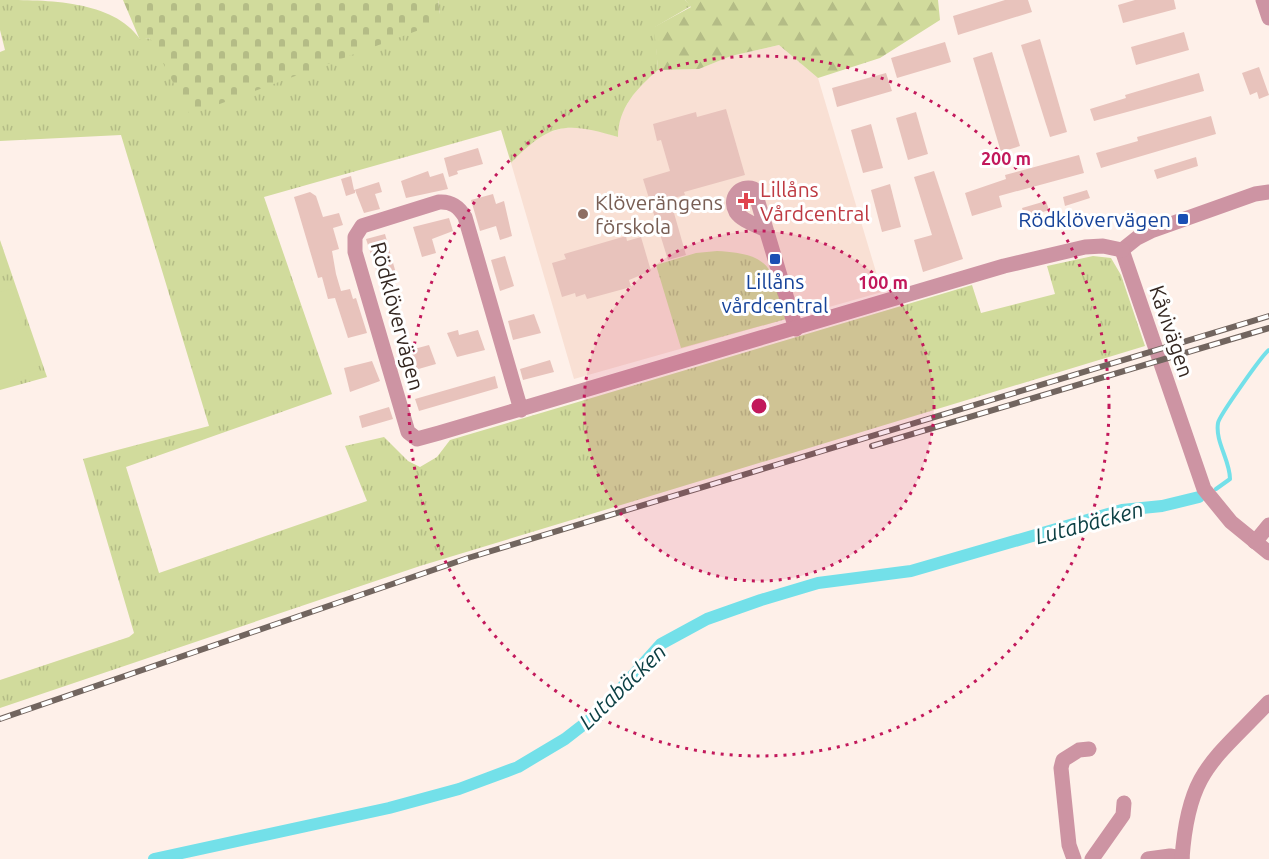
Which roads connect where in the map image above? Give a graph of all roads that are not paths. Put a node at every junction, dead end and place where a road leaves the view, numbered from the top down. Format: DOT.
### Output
graph roads {
  1 [pos="1263,0"];
  2 [pos="1269,18"];
  3 [pos="1269,192"];
  4 [pos="766,230"];
  5 [pos="1122,250"];
  6 [pos="796,329"];
  7 [pos="521,410"];
  8 [pos="1269,525"];
  9 [pos="1256,542"];
  10 [pos="1269,553"];
  11 [pos="1269,702"];
  12 [pos="1089,749"];
  13 [pos="1124,803"];
  14 [pos="1074,859"];
  15 [pos="1092,859"];
  16 [pos="1148,859"];
  17 [pos="1182,859"];
  1 -- 2 [label="street"];
  3 -- 5 [label="street"];
  4 -- 6 [label="street"];
  5 -- 6 [label="street, Rödklövervägen"];
  5 -- 9 [label="street, Kåvivägen"];
  6 -- 7 [label="street, Rödklövervägen"];
  7 -- 7 [label="street, Rödklövervägen"];
  8 -- 9 [label="street"];
  9 -- 10 [label="street, Kåvivägen"];
  11 -- 17 [label="street"];
  12 -- 14 [label="street"];
  13 -- 15 [label="street"];
  16 -- 17 [label="street"];
}
